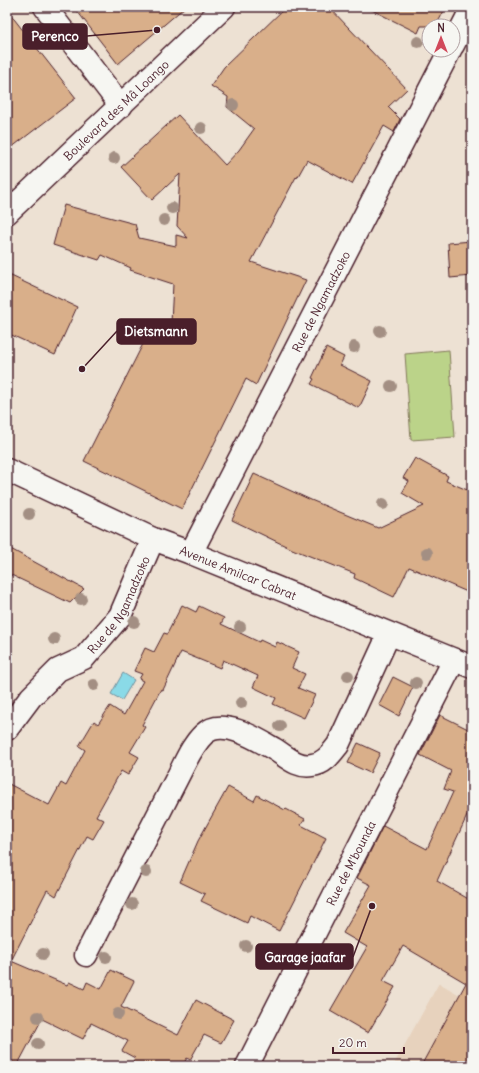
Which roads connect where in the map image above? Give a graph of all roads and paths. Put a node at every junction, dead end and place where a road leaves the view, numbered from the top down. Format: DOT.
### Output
graph roads {
  1 [pos="45,7"];
  2 [pos="472,8"];
  3 [pos="215,10"];
  4 [pos="461,29"];
  5 [pos="446,58"];
  6 [pos="121,106"];
  7 [pos="7,213"];
  8 [pos="7,470"];
  9 [pos="153,539"];
  10 [pos="192,553"];
  11 [pos="389,634"];
  12 [pos="463,664"];
  13 [pos="7,729"];
  14 [pos="86,955"];
  15 [pos="247,1066"];
  1 -- 6 [label="street"];
  2 -- 4 [label="street"];
  3 -- 6 [label="street, Boulevard des Mâ Loango"];
  5 -- 10 [label="street, Rue de Ngamadzoko"];
  6 -- 7 [label="street, Boulevard des Mâ Loango"];
  8 -- 9 [label="street, Avenue Amilcar Cabrat"];
  9 -- 10 [label="street, Avenue Amilcar Cabrat"];
  9 -- 13 [label="street, Rue de Ngamadzoko"];
  10 -- 11 [label="street, Avenue Amilcar Cabrat"];
  11 -- 12 [label="street, Avenue Amilcar Cabrat"];
  11 -- 14 [label="street"];
  12 -- 15 [label="street, Rue de M'bounda"];
}
